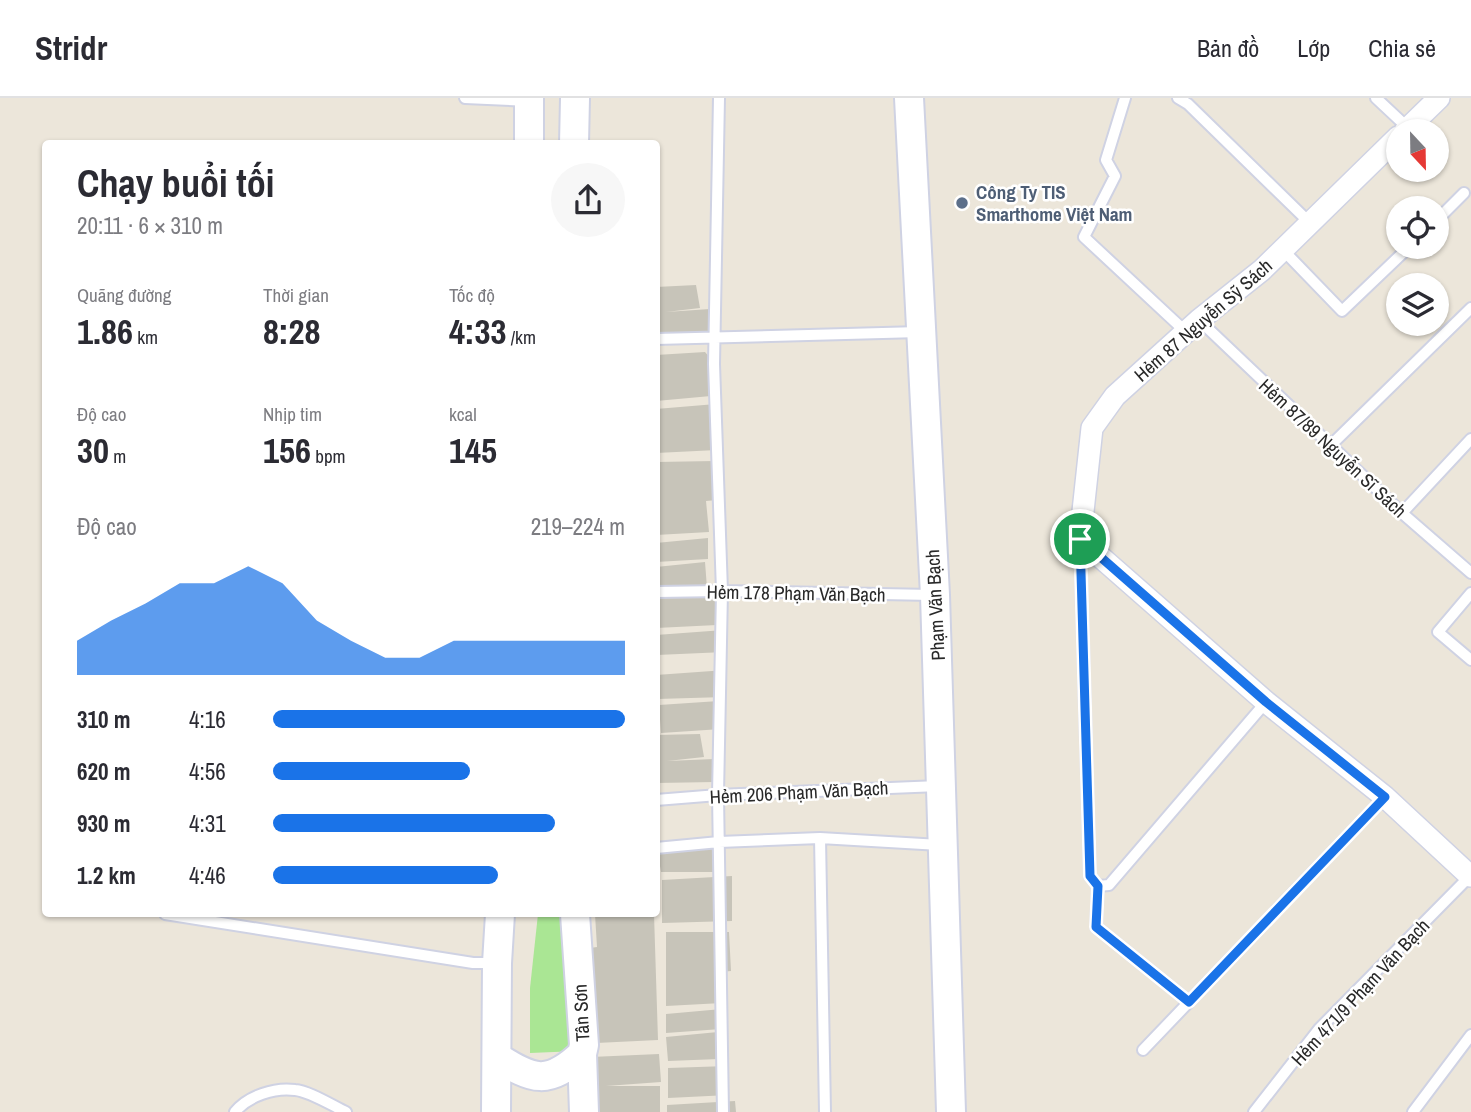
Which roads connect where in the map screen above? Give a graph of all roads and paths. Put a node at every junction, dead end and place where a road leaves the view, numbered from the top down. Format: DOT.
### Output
graph roads {
  1 [pos="465,98"];
  2 [pos="575,98"];
  3 [pos="719,98"];
  4 [pos="909,98"];
  5 [pos="1125,98"];
  6 [pos="1178,98"];
  7 [pos="1376,98"];
  8 [pos="1439,98"];
  9 [pos="529,99"];
  10 [pos="1393,119"];
  11 [pos="1417,119"];
  12 [pos="529,140"];
  13 [pos="574,140"];
  14 [pos="1386,149"];
  15 [pos="1464,193"];
  16 [pos="1449,208"];
  17 [pos="1310,223"];
  18 [pos="1283,250"];
  19 [pos="1396,259"];
  20 [pos="1471,308"];
  21 [pos="1192,326"];
  22 [pos="920,332"];
  23 [pos="714,338"];
  24 [pos="660,339"];
  25 [pos="1471,439"];
  26 [pos="1330,446"];
  27 [pos="1402,513"];
  28 [pos="1080,539"];
  29 [pos="1471,573"];
  30 [pos="722,591"];
  31 [pos="660,593"];
  32 [pos="1471,593"];
  33 [pos="935,595"];
  34 [pos="1471,660"];
  35 [pos="1266,702"];
  36 [pos="942,786"];
  37 [pos="718,795"];
  38 [pos="1385,797"];
  39 [pos="660,800"];
  40 [pos="820,838"];
  41 [pos="719,842"];
  42 [pos="943,845"];
  43 [pos="660,848"];
  44 [pos="1470,876"];
  45 [pos="1098,886"];
  46 [pos="184,917"];
  47 [pos="500,917"];
  48 [pos="575,917"];
  49 [pos="497,963"];
  50 [pos="1189,1002"];
  51 [pos="1471,1035"];
  52 [pos="1143,1050"];
  53 [pos="582,1054"];
  54 [pos="497,1057"];
  55 [pos="235,1112"];
  56 [pos="346,1112"];
  57 [pos="496,1112"];
  58 [pos="584,1112"];
  59 [pos="723,1112"];
  60 [pos="825,1112"];
  61 [pos="951,1112"];
  62 [pos="1254,1112"];
  63 [pos="1413,1112"];
  1 -- 9 [label="lane"];
  2 -- 13 [label="street"];
  3 -- 23 [label="lane"];
  4 -- 22 [label="street, Phạm Văn Bạch"];
  5 -- 21 [label="lane, Hẻm 87/89 Nguyễn Sĩ Sách"];
  6 -- 17 [label="lane"];
  7 -- 10 [label="lane"];
  8 -- 11 [label="street, Hẻm 87 Nguyễn Sỹ Sách"];
  9 -- 12 [label="street"];
  14 -- 17 [label="street, Hẻm 87 Nguyễn Sỹ Sách"];
  15 -- 16 [label="lane"];
  17 -- 18 [label="street, Hẻm 87 Nguyễn Sỹ Sách"];
  18 -- 19 [label="lane"];
  18 -- 21 [label="street, Hẻm 87 Nguyễn Sỹ Sách"];
  20 -- 26 [label="lane"];
  21 -- 26 [label="lane, Hẻm 87/89 Nguyễn Sĩ Sách"];
  21 -- 28 [label="street, Hẻm 87 Nguyễn Sỹ Sách"];
  22 -- 23 [label="lane"];
  22 -- 33 [label="street, Phạm Văn Bạch"];
  23 -- 24 [label="lane"];
  23 -- 30 [label="lane"];
  25 -- 27 [label="lane"];
  26 -- 27 [label="lane, Hẻm 87/89 Nguyễn Sĩ Sách"];
  27 -- 29 [label="lane, Hẻm 87/89 Nguyễn Sĩ Sách"];
  28 -- 35 [label="street"];
  28 -- 45 [label="lane"];
  30 -- 31 [label="lane, Hẻm 178 Phạm Văn Bạch"];
  30 -- 33 [label="lane, Hẻm 178 Phạm Văn Bạch"];
  30 -- 37 [label="lane"];
  32 -- 34 [label="lane"];
  33 -- 36 [label="street, Phạm Văn Bạch"];
  35 -- 38 [label="street"];
  35 -- 45 [label="lane"];
  36 -- 37 [label="lane, Hẻm 206 Phạm Văn Bạch"];
  36 -- 42 [label="street, Phạm Văn Bạch"];
  37 -- 39 [label="lane, Hẻm 206 Phạm Văn Bạch"];
  37 -- 41 [label="lane"];
  38 -- 44 [label="street"];
  38 -- 50 [label="lane"];
  40 -- 41 [label="lane"];
  40 -- 42 [label="lane"];
  40 -- 60 [label="lane"];
  41 -- 43 [label="lane"];
  41 -- 59 [label="lane"];
  42 -- 61 [label="street, Phạm Văn Bạch"];
  44 -- 62 [label="lane, Hẻm 471/9 Phạm Văn Bạch"];
  45 -- 50 [label="lane"];
  46 -- 49 [label="lane"];
  47 -- 49 [label="street"];
  48 -- 53 [label="street, Tân Sơn"];
  49 -- 54 [label="street"];
  50 -- 52 [label="lane"];
  51 -- 63 [label="lane"];
  53 -- 54 [label="street"];
  53 -- 58 [label="street, Tân Sơn"];
  54 -- 57 [label="street"];
  55 -- 56 [label="lane"];
}
